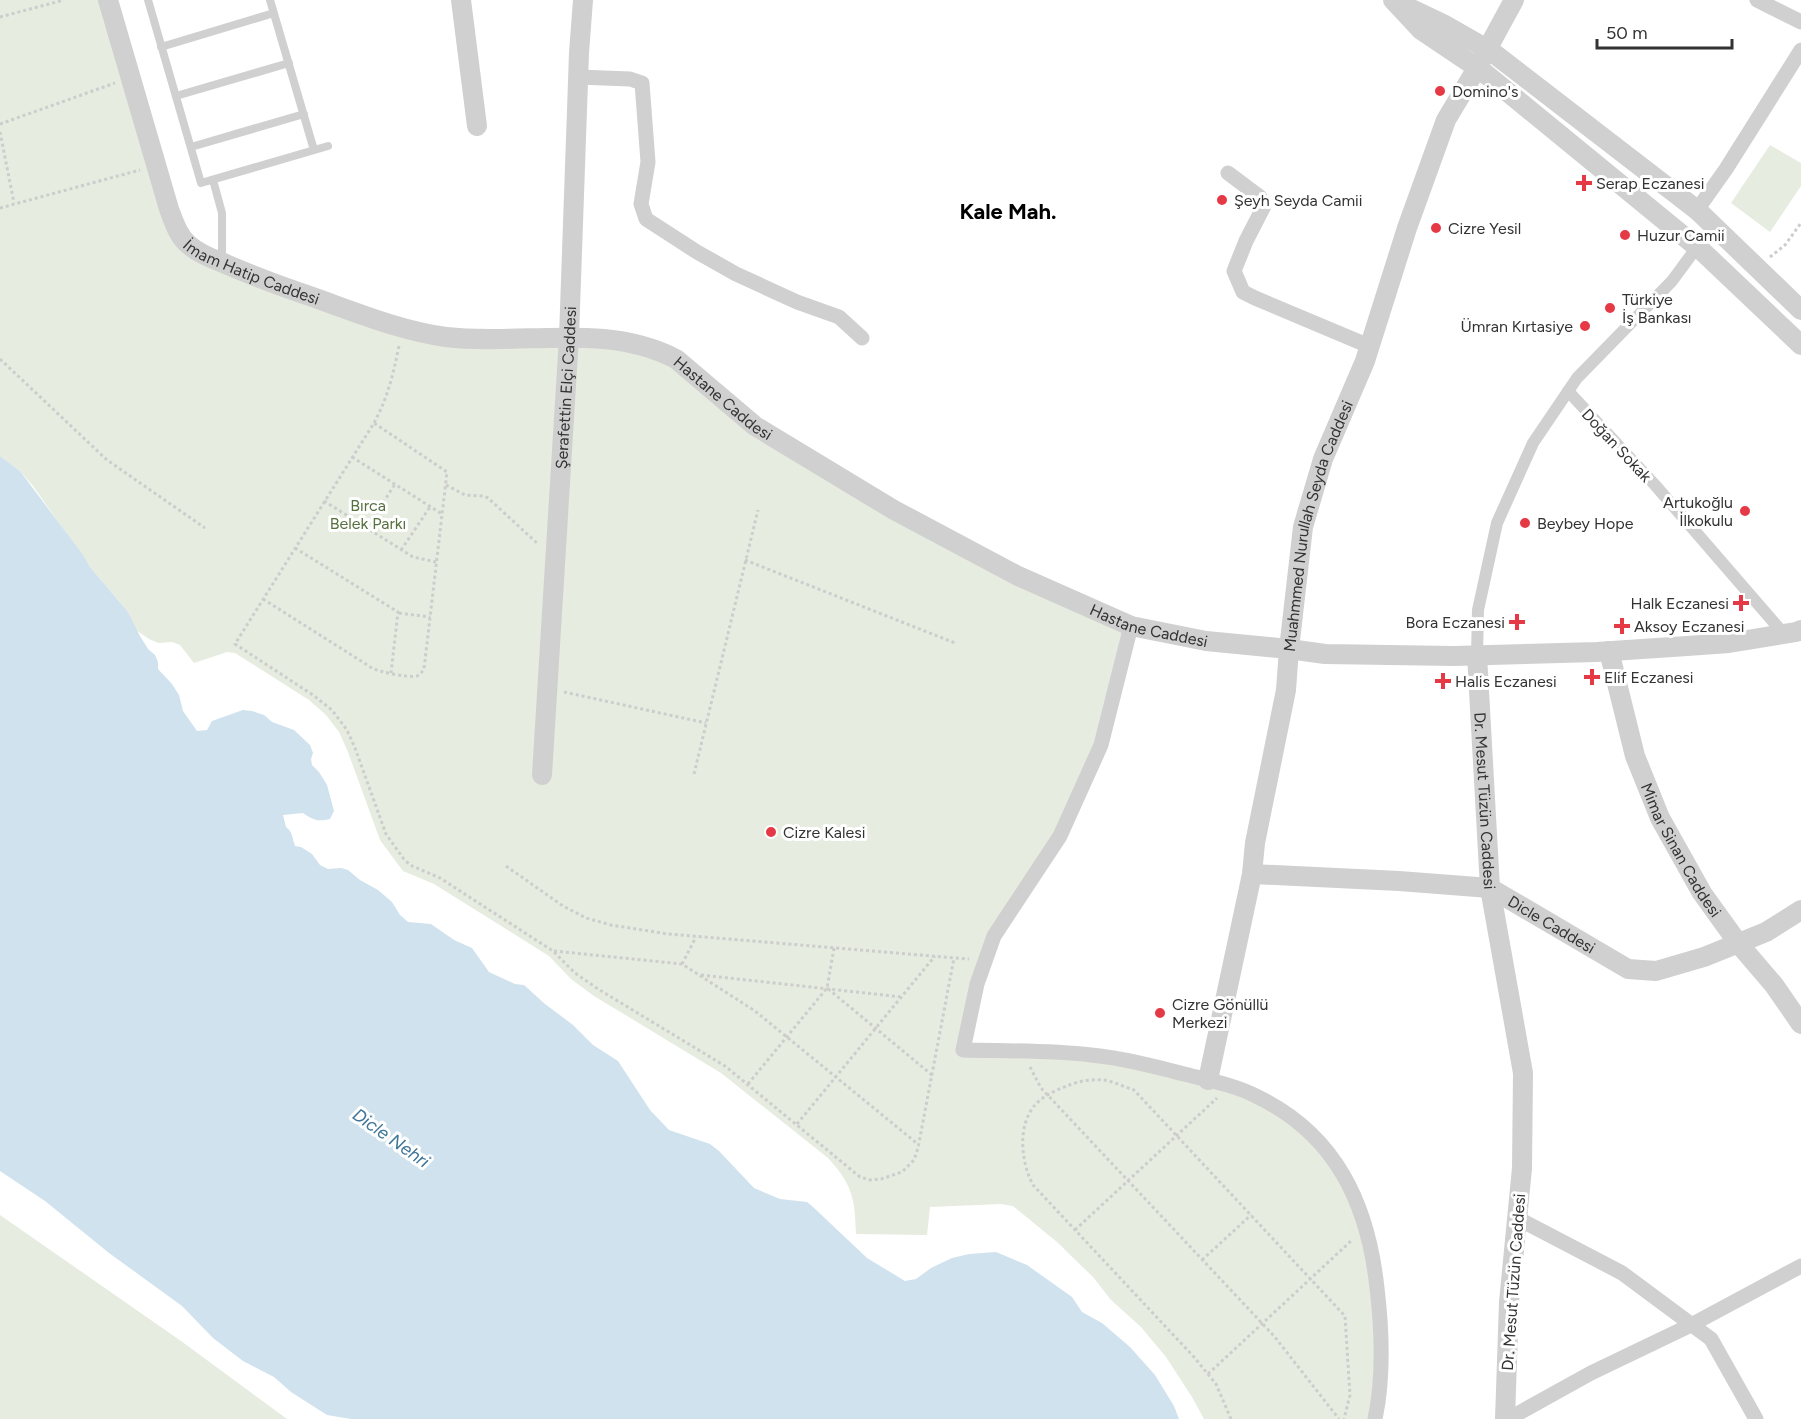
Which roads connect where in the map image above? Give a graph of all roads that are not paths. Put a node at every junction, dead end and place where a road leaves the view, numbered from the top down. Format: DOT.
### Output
graph roads {
  1 [pos="108,0"];
  2 [pos="148,0"];
  3 [pos="270,0"];
  4 [pos="461,0"];
  5 [pos="583,0"];
  6 [pos="1393,0"];
  7 [pos="1514,0"];
  8 [pos="1757,0"];
  9 [pos="274,14"];
  10 [pos="1801,22"];
  11 [pos="161,47"];
  12 [pos="1487,49"];
  13 [pos="1801,50"];
  14 [pos="289,63"];
  15 [pos="1477,68"];
  16 [pos="578,77"];
  17 [pos="176,96"];
  18 [pos="304,114"];
  19 [pos="477,126"];
  20 [pos="328,146"];
  21 [pos="191,147"];
  22 [pos="314,150"];
  23 [pos="1228,173"];
  24 [pos="213,180"];
  25 [pos="1697,210"];
  26 [pos="1697,247"];
  27 [pos="222,263"];
  28 [pos="1801,310"];
  29 [pos="569,337"];
  30 [pos="862,338"];
  31 [pos="1801,345"];
  32 [pos="1370,346"];
  33 [pos="1568,392"];
  34 [pos="1131,626"];
  35 [pos="1792,632"];
  36 [pos="1289,649"];
  37 [pos="1609,651"];
  38 [pos="1477,655"];
  39 [pos="542,775"];
  40 [pos="1252,874"];
  41 [pos="1490,888"];
  42 [pos="1801,910"];
  43 [pos="1738,943"];
  44 [pos="1801,1024"];
  45 [pos="1208,1080"];
  46 [pos="1517,1218"];
  47 [pos="1801,1266"];
  48 [pos="1691,1325"];
  49 [pos="1375,1419"];
  50 [pos="1507,1419"];
  51 [pos="1756,1419"];
  1 -- 27 [label="street, İmam Hatip Caddesi"];
  2 -- 11 [label="lane"];
  3 -- 9 [label="lane"];
  4 -- 19 [label="street"];
  5 -- 16 [label="street, Şerafettin Elçi Caddesi"];
  6 -- 12 [label="street"];
  6 -- 15 [label="street"];
  7 -- 12 [label="street, Muahmmed Nurullah Seyda Caddesi"];
  8 -- 10 [label="street"];
  9 -- 11 [label="lane"];
  9 -- 14 [label="lane"];
  11 -- 17 [label="lane"];
  12 -- 15 [label="street, Muahmmed Nurullah Seyda Caddesi"];
  12 -- 25 [label="street"];
  13 -- 25 [label="street"];
  14 -- 17 [label="lane"];
  14 -- 18 [label="lane"];
  15 -- 26 [label="street"];
  15 -- 32 [label="street, Muahmmed Nurullah Seyda Caddesi"];
  16 -- 29 [label="street, Şerafettin Elçi Caddesi"];
  16 -- 30 [label="street"];
  17 -- 21 [label="lane"];
  18 -- 21 [label="lane"];
  18 -- 22 [label="lane"];
  20 -- 22 [label="lane"];
  21 -- 24 [label="lane"];
  22 -- 24 [label="lane"];
  23 -- 32 [label="street"];
  24 -- 27 [label="lane"];
  25 -- 26 [label="street"];
  25 -- 28 [label="street"];
  26 -- 31 [label="street"];
  26 -- 33 [label="street, Dr. Mesut Tüzün Caddesi"];
  27 -- 29 [label="street, İmam Hatip Caddesi"];
  29 -- 34 [label="street, Hastane Caddesi"];
  29 -- 39 [label="street, Şerafettin Elçi Caddesi"];
  32 -- 36 [label="street, Muahmmed Nurullah Seyda Caddesi"];
  33 -- 35 [label="street, Doğan Sokak"];
  33 -- 38 [label="street, Dr. Mesut Tüzün Caddesi"];
  34 -- 36 [label="street, Hastane Caddesi"];
  34 -- 45 [label="street"];
  35 -- 37 [label="street, Hastane Caddesi"];
  36 -- 38 [label="street, Hastane Caddesi"];
  36 -- 40 [label="street, Muahmmed Nurullah Seyda Caddesi"];
  37 -- 38 [label="street, Hastane Caddesi"];
  37 -- 43 [label="street, Mimar Sinan Caddesi"];
  38 -- 41 [label="street, Dr. Mesut Tüzün Caddesi"];
  40 -- 41 [label="street, Dicle Caddesi"];
  40 -- 45 [label="street, Muahmmed Nurullah Seyda Caddesi"];
  41 -- 43 [label="street, Dicle Caddesi"];
  41 -- 46 [label="street, Dr. Mesut Tüzün Caddesi"];
  42 -- 43 [label="street, Dicle Caddesi"];
  43 -- 44 [label="street, Mimar Sinan Caddesi"];
  45 -- 49 [label="street"];
  46 -- 48 [label="street"];
  46 -- 50 [label="street, Dr. Mesut Tüzün Caddesi"];
  47 -- 48 [label="street"];
  48 -- 50 [label="street"];
  48 -- 51 [label="street"];
}
